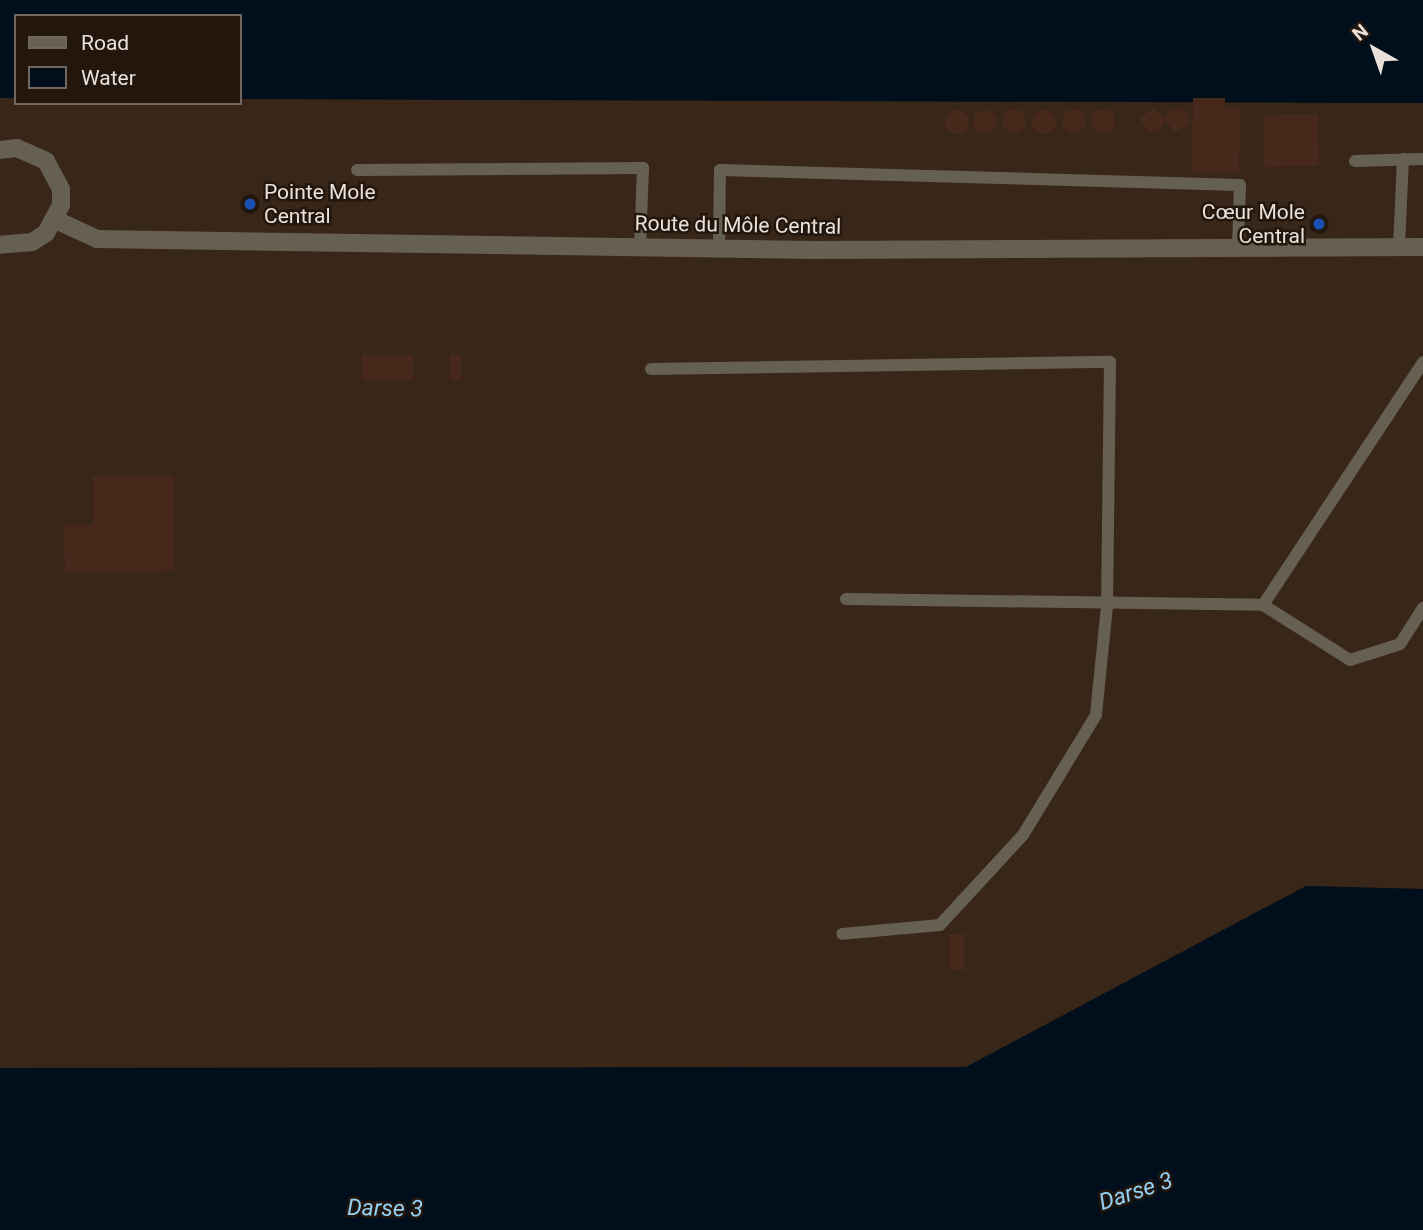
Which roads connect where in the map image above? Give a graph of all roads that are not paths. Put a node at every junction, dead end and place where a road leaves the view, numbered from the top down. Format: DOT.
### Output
graph roads {
  1 [pos="0,150"];
  2 [pos="1403,159"];
  3 [pos="1423,159"];
  4 [pos="1355,161"];
  5 [pos="357,170"];
  6 [pos="56,220"];
  7 [pos="0,245"];
  8 [pos="640,246"];
  9 [pos="1399,247"];
  10 [pos="1423,247"];
  11 [pos="719,248"];
  12 [pos="1238,248"];
  13 [pos="1423,362"];
  14 [pos="651,369"];
  15 [pos="846,599"];
  16 [pos="1107,606"];
  17 [pos="1263,606"];
  18 [pos="1423,608"];
  19 [pos="842,934"];
  1 -- 6 [label="street"];
  2 -- 3 [label="lane"];
  2 -- 4 [label="lane"];
  2 -- 9 [label="lane"];
  5 -- 8 [label="lane"];
  6 -- 7 [label="street"];
  6 -- 8 [label="street, Route du Môle Central"];
  8 -- 11 [label="street, Route du Môle Central"];
  9 -- 10 [label="street, Route du Môle Central"];
  9 -- 12 [label="street, Route du Môle Central"];
  11 -- 12 [label="street, Route du Môle Central"];
  11 -- 12 [label="lane"];
  13 -- 17 [label="lane"];
  14 -- 16 [label="lane"];
  15 -- 16 [label="lane"];
  16 -- 17 [label="lane"];
  16 -- 19 [label="lane"];
  17 -- 18 [label="lane"];
}
